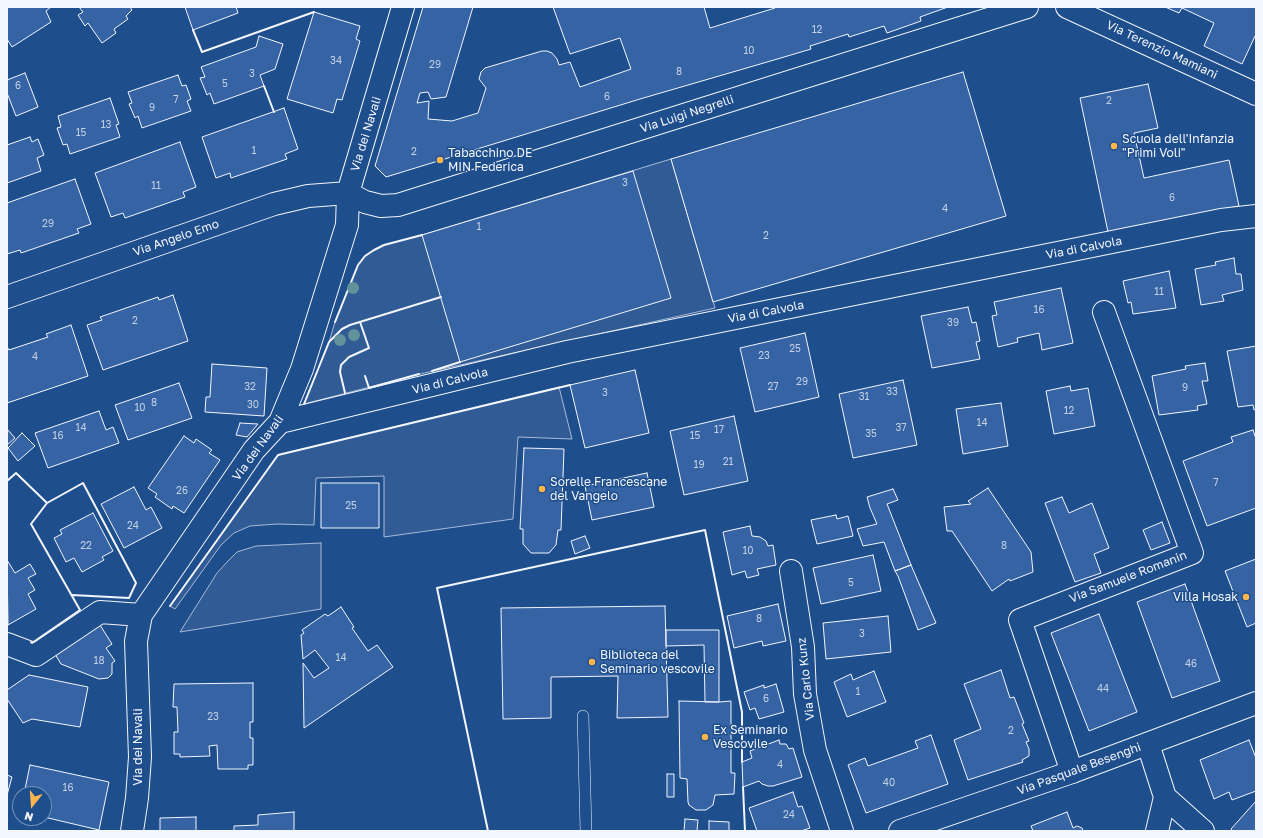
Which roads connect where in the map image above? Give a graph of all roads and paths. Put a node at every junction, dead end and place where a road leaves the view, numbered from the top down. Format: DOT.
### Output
graph roads {
  1 [pos="404,7"];
  2 [pos="1027,7"];
  3 [pos="1067,7"];
  4 [pos="1256,94"];
  5 [pos="348,193"];
  6 [pos="1256,216"];
  7 [pos="7,297"];
  8 [pos="1104,312"];
  9 [pos="280,422"];
  10 [pos="791,571"];
  11 [pos="141,615"];
  12 [pos="7,644"];
  13 [pos="1256,703"];
  14 [pos="583,716"];
  15 [pos="1148,744"];
  16 [pos="1072,772"];
  17 [pos="1165,797"];
  18 [pos="132,831"];
  19 [pos="586,831"];
  20 [pos="842,831"];
  21 [pos="900,831"];
  22 [pos="1157,831"];
  23 [pos="1203,831"];
  1 -- 5 [label="street, Via dei Navali"];
  2 -- 5 [label="street, Via Luigi Negrelli"];
  3 -- 4 [label="street, Via Terenzio Mamiani"];
  5 -- 7 [label="street, Via Angelo Emo"];
  5 -- 9 [label="street, Via dei Navali"];
  6 -- 9 [label="street, Via di Calvola"];
  8 -- 16 [label="street, Via Samuele Romanin"];
  9 -- 11 [label="street, Via dei Navali"];
  10 -- 20 [label="street, Via Carlo Kunz"];
  11 -- 12 [label="street"];
  11 -- 18 [label="street, Via dei Navali"];
  13 -- 15 [label="street, Via Pasquale Besenghi"];
  14 -- 19 [label="lane"];
  15 -- 16 [label="street, Via Pasquale Besenghi"];
  15 -- 17 [label="street"];
  16 -- 21 [label="street, Via Pasquale Besenghi"];
  17 -- 22 [label="street"];
  17 -- 23 [label="street"];
}
